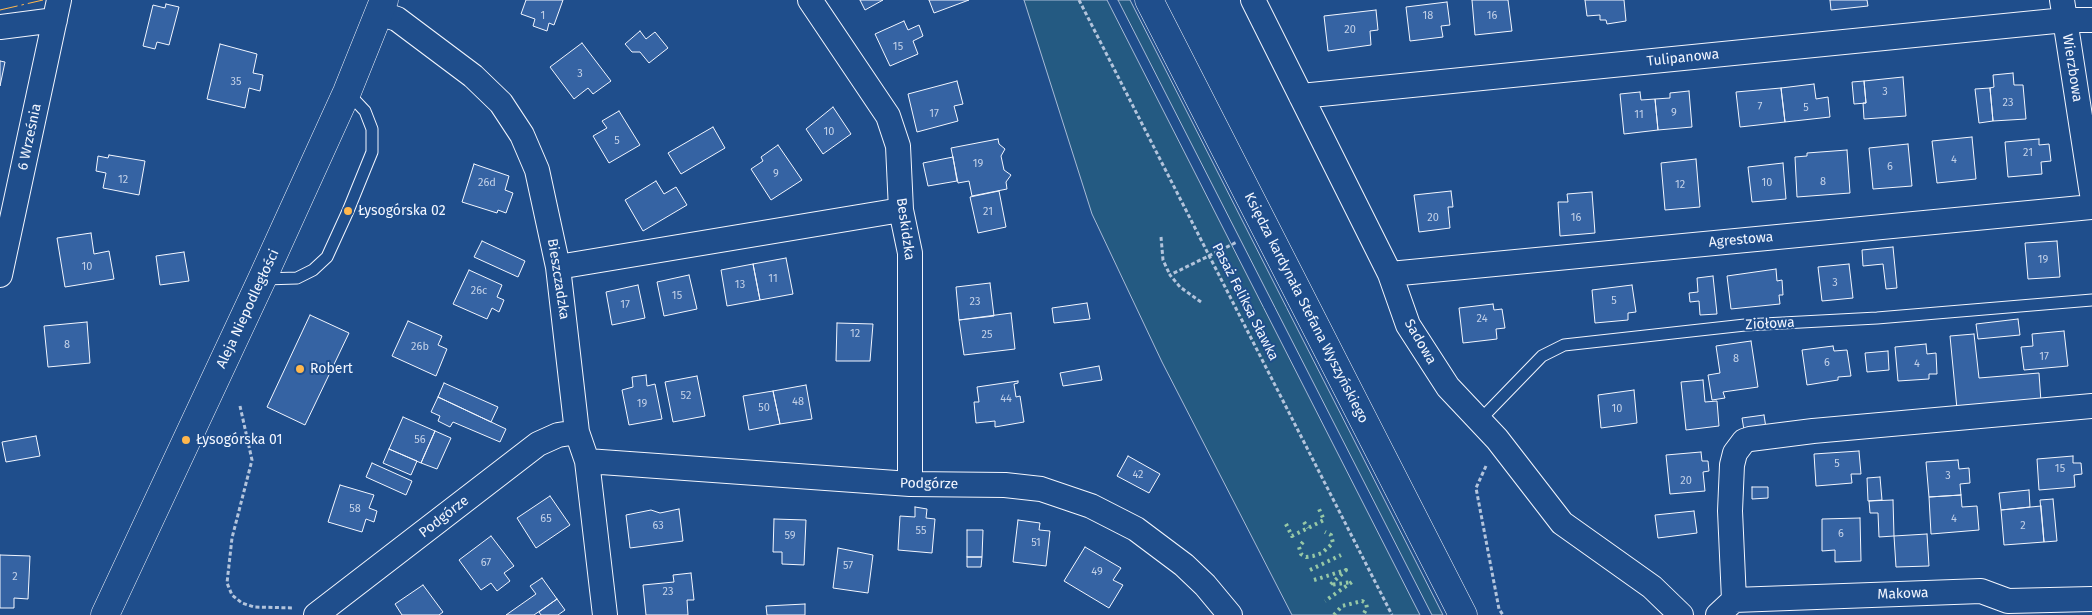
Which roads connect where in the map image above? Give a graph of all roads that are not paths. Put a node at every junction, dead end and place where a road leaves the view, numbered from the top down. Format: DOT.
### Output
graph roads {
  1 [pos="810,0"];
  2 [pos="1149,0"];
  3 [pos="1253,0"];
  4 [pos="382,6"];
  5 [pos="57,10"];
  6 [pos="2063,10"];
  7 [pos="2092,20"];
  8 [pos="0,27"];
  9 [pos="347,92"];
  10 [pos="1301,96"];
  11 [pos="2092,194"];
  12 [pos="2092,207"];
  13 [pos="901,210"];
  14 [pos="558,267"];
  15 [pos="1390,274"];
  16 [pos="0,275"];
  17 [pos="262,279"];
  18 [pos="2092,300"];
  19 [pos="2092,406"];
  20 [pos="1479,421"];
  21 [pos="577,432"];
  22 [pos="586,461"];
  23 [pos="910,484"];
  24 [pos="2092,599"];
  25 [pos="1726,608"];
  26 [pos="320,612"];
  27 [pos="104,615"];
  28 [pos="605,615"];
  29 [pos="1230,615"];
  30 [pos="1463,615"];
  31 [pos="1681,615"];
  1 -- 13 [label="street, Beskidzka"];
  2 -- 30 [label="main road, Księdza kardynała Stefana Wyszyńskiego"];
  3 -- 10 [label="street, Sadowa"];
  4 -- 9 [label="main road, Aleja Niepodległości"];
  4 -- 14 [label="street, Bieszczadzka"];
  5 -- 8 [label="street"];
  5 -- 16 [label="street, 6 Września"];
  6 -- 7 [label="street, Tulipanowa"];
  6 -- 10 [label="street, Tulipanowa"];
  6 -- 11 [label="street, Wierzbowa"];
  9 -- 17 [label="main road, Aleja Niepodległości"];
  9 -- 17 [label="lane"];
  10 -- 15 [label="street, Sadowa"];
  12 -- 15 [label="street, Agrestowa"];
  13 -- 14 [label="street"];
  13 -- 23 [label="street, Beskidzka"];
  14 -- 21 [label="street, Bieszczadzka"];
  15 -- 20 [label="street, Sadowa"];
  17 -- 27 [label="main road, Aleja Niepodległości"];
  18 -- 20 [label="lane, Ziołowa"];
  19 -- 25 [label="street"];
  20 -- 31 [label="street, Sadowa"];
  21 -- 22 [label="street, Bieszczadzka"];
  21 -- 26 [label="street, Podgórze"];
  22 -- 23 [label="street, Podgórze"];
  22 -- 28 [label="street, Bieszczadzka"];
  23 -- 29 [label="street, Podgórze"];
  24 -- 25 [label="street, Makowa"];
}
